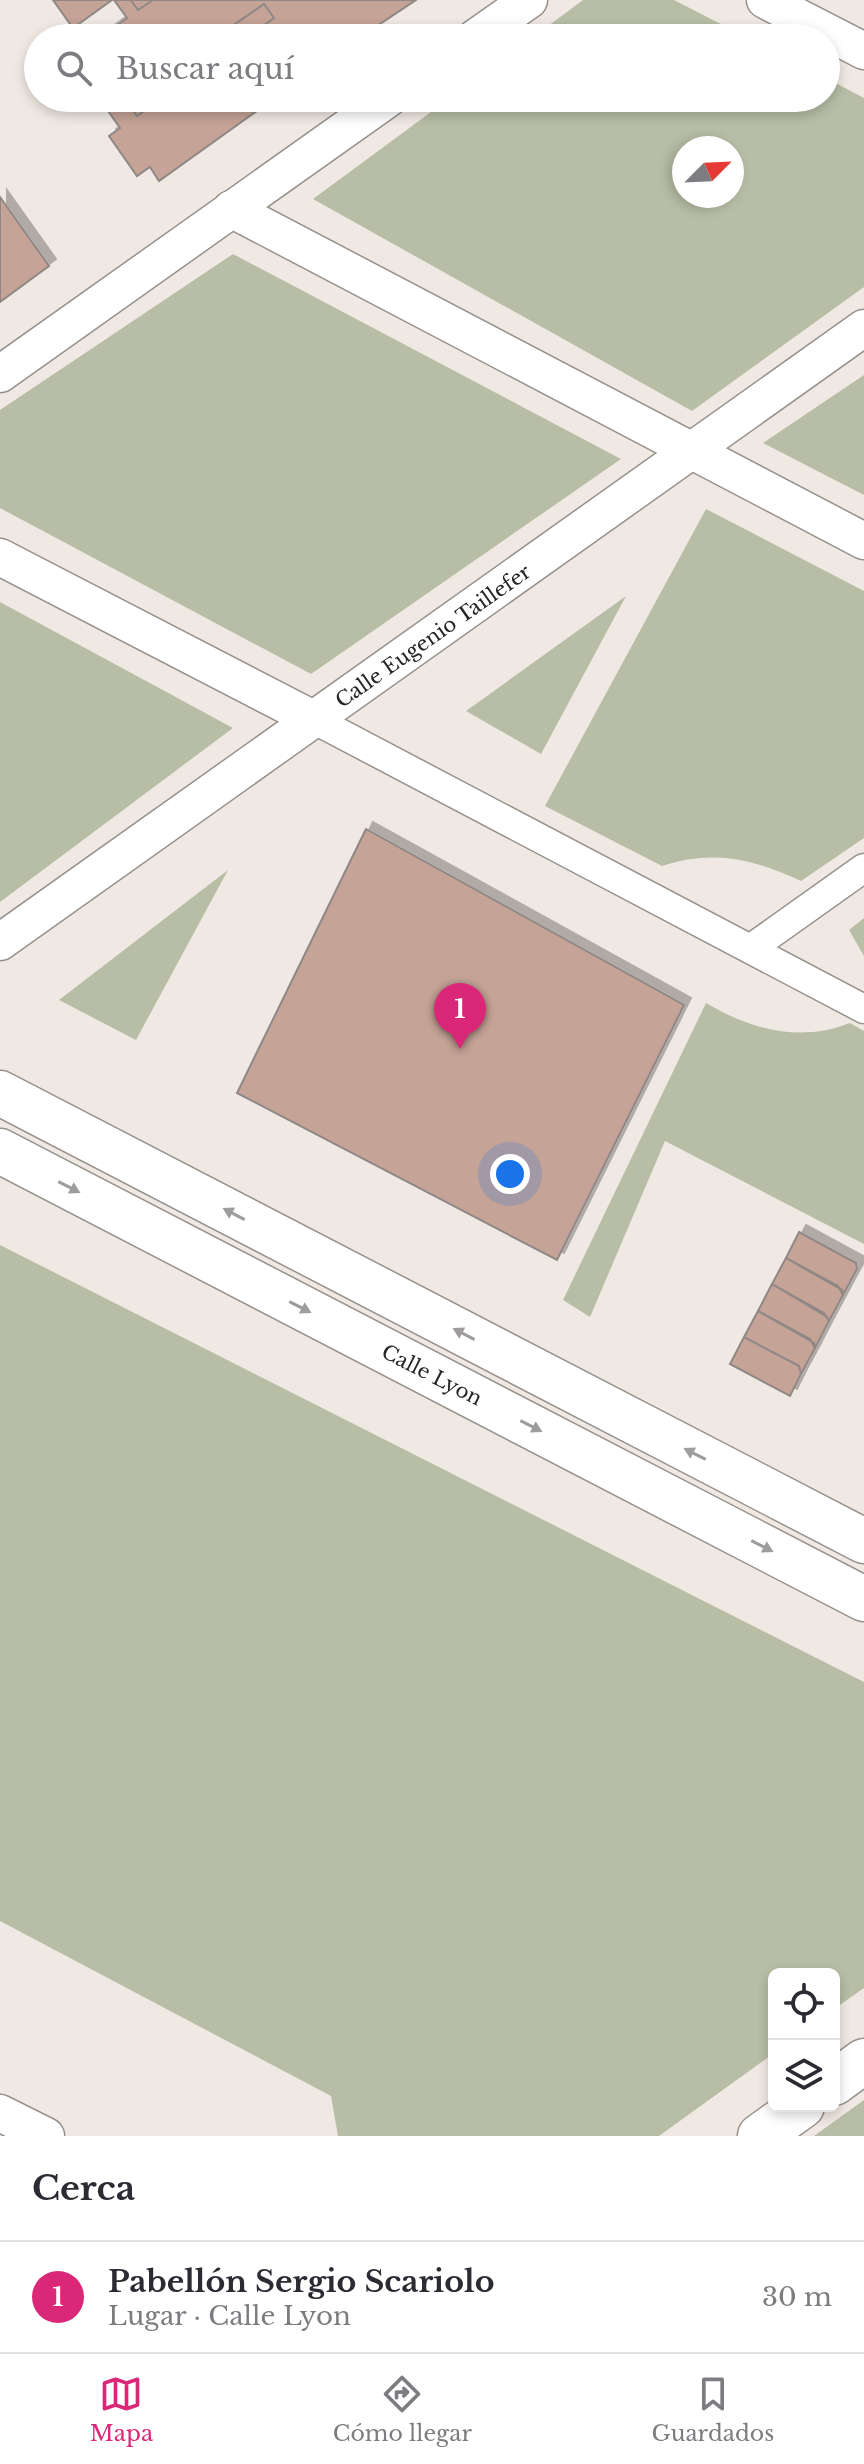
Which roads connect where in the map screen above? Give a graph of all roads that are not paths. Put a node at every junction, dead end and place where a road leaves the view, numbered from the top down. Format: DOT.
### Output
graph roads {
  1 [pos="529,0"];
  2 [pos="765,0"];
  3 [pos="495,24"];
  4 [pos="812,24"];
  5 [pos="840,39"];
  6 [pos="864,51"];
  7 [pos="369,112"];
  8 [pos="231,209"];
  9 [pos="864,328"];
  10 [pos="0,374"];
  11 [pos="694,451"];
  12 [pos="864,541"];
  13 [pos="0,557"];
  14 [pos="315,720"];
  15 [pos="864,868"];
  16 [pos="0,942"];
  17 [pos="750,949"];
  18 [pos="864,1009"];
  19 [pos="0,1093"];
  20 [pos="0,1151"];
  21 [pos="864,1541"];
  22 [pos="864,1599"];
  23 [pos="864,2061"];
  24 [pos="840,2079"];
  25 [pos="794,2112"];
  26 [pos="0,2113"];
  27 [pos="46,2136"];
  28 [pos="760,2136"];
  1 -- 3 [label="street"];
  2 -- 4 [label="street"];
  5 -- 6 [label="street"];
  7 -- 8 [label="street"];
  8 -- 10 [label="street"];
  8 -- 11 [label="street"];
  9 -- 11 [label="street, Calle Eugenio Taillefer"];
  11 -- 12 [label="street"];
  11 -- 14 [label="street, Calle Eugenio Taillefer"];
  13 -- 14 [label="street"];
  14 -- 16 [label="street, Calle Eugenio Taillefer"];
  14 -- 17 [label="street"];
  15 -- 17 [label="street"];
  17 -- 18 [label="street"];
  21 -- 19 [label="street, one-way"];
  20 -- 22 [label="street, Calle Lyon, one-way"];
  23 -- 24 [label="street"];
  25 -- 28 [label="street"];
  26 -- 27 [label="street"];
}
